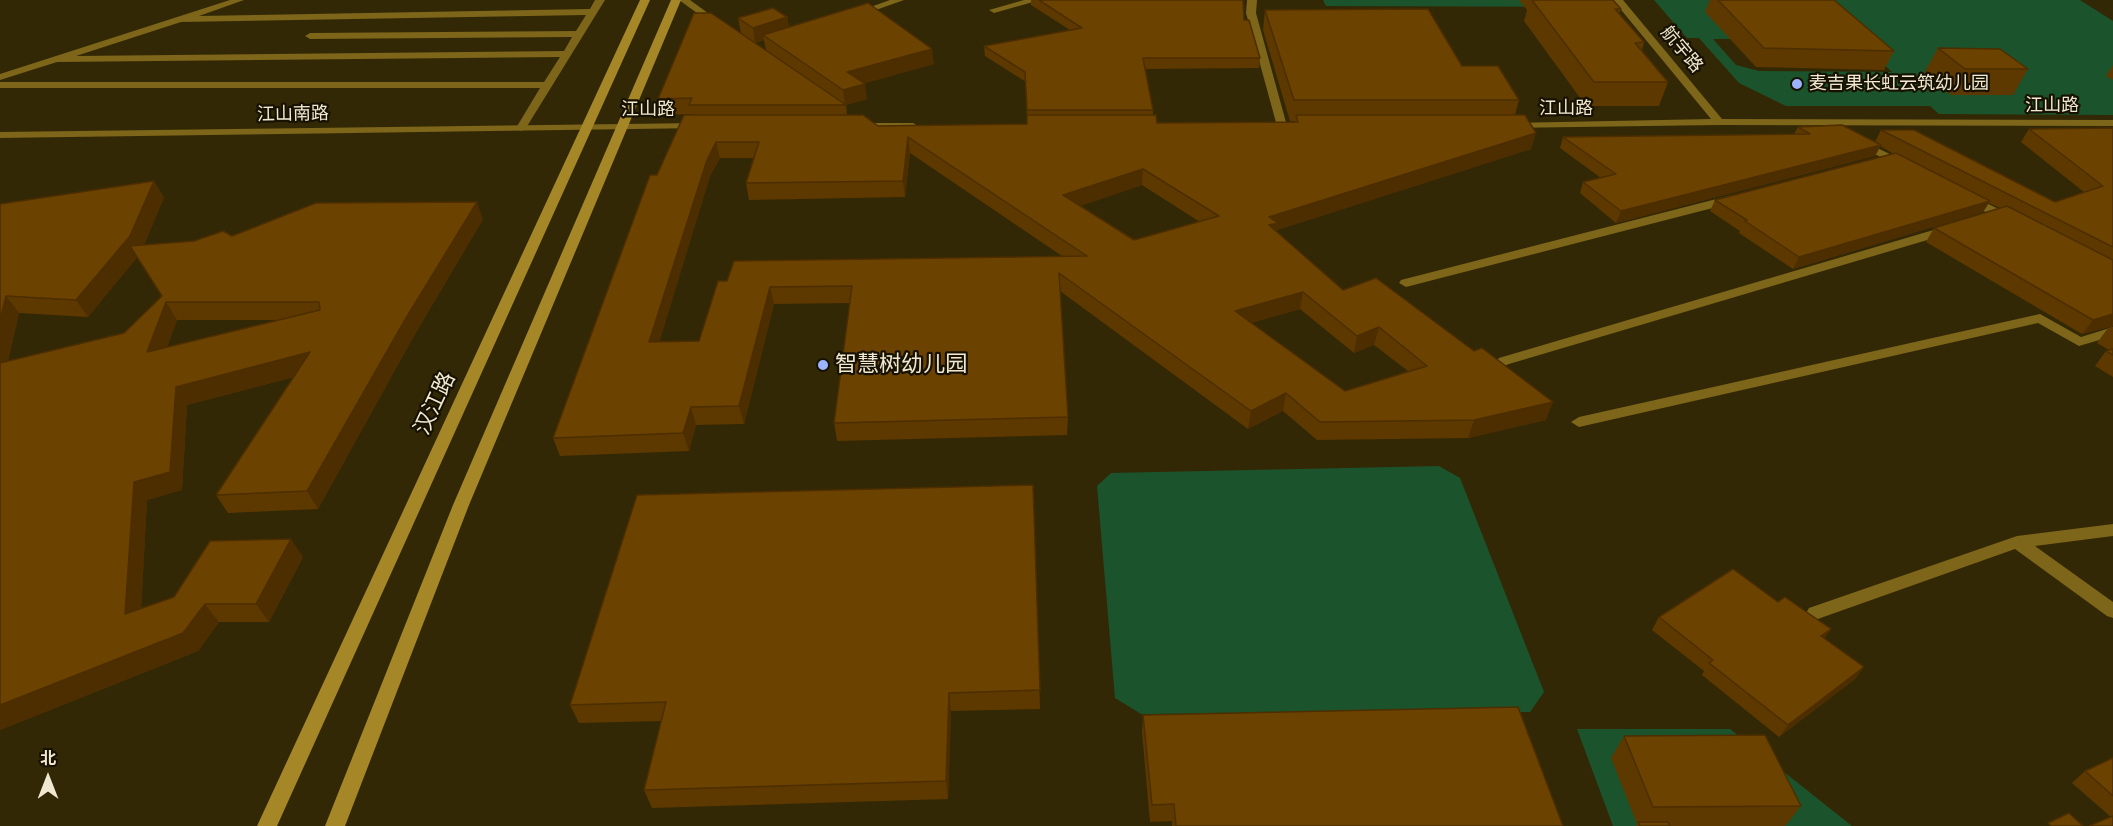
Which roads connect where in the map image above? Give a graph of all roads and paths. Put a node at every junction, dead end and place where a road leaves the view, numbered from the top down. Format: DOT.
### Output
graph roads {
  1 [pos="239,0"];
  2 [pos="600,0"];
  3 [pos="645,0"];
  4 [pos="676,0"];
  5 [pos="684,0"];
  6 [pos="899,0"];
  7 [pos="1035,0"];
  8 [pos="1252,0"];
  9 [pos="1618,0"];
  10 [pos="994,10"];
  11 [pos="593,12"];
  12 [pos="179,19"];
  13 [pos="843,19"];
  14 [pos="727,30"];
  15 [pos="579,34"];
  16 [pos="310,36"];
  17 [pos="567,54"];
  18 [pos="56,59"];
  19 [pos="0,77"];
  20 [pos="0,85"];
  21 [pos="548,85"];
  22 [pos="1719,122"];
  23 [pos="1822,122"];
  24 [pos="2113,123"];
  25 [pos="623,126"];
  26 [pos="716,126"];
  27 [pos="843,126"];
  28 [pos="922,126"];
  29 [pos="1282,126"];
  30 [pos="1502,126"];
  31 [pos="587,127"];
  32 [pos="521,128"];
  33 [pos="0,135"];
  34 [pos="1890,158"];
  35 [pos="1867,164"];
  36 [pos="1920,173"];
  37 [pos="1960,194"];
  38 [pos="1740,197"];
  39 [pos="2000,214"];
  40 [pos="2020,225"];
  41 [pos="1406,283"];
  42 [pos="2113,332"];
  43 [pos="1504,361"];
  44 [pos="1579,422"];
  45 [pos="2113,530"];
  46 [pos="2017,542"];
  47 [pos="2113,611"];
  48 [pos="1815,613"];
  49 [pos="341,821"];
  50 [pos="268,824"];
  1 -- 12 [label="street"];
  2 -- 11 [label="street"];
  3 -- 31 [label="main road, 汉江路"];
  4 -- 25 [label="main road"];
  5 -- 14 [label="street"];
  6 -- 13 [label="street"];
  7 -- 10 [label="street"];
  8 -- 29 [label="street"];
  9 -- 22 [label="street, 航宇路"];
  11 -- 12 [label="street"];
  11 -- 15 [label="street"];
  12 -- 18 [label="street"];
  15 -- 16 [label="street"];
  15 -- 17 [label="street"];
  17 -- 18 [label="street"];
  17 -- 21 [label="street"];
  18 -- 19 [label="street"];
  20 -- 21 [label="street"];
  21 -- 32 [label="street"];
  22 -- 23 [label="street, 江山路"];
  22 -- 30 [label="street, 江山路"];
  23 -- 24 [label="street, 江山路"];
  23 -- 34 [label="street"];
  25 -- 26 [label="street, 江山路"];
  25 -- 31 [label="street, 江山路"];
  25 -- 49 [label="main road"];
  27 -- 28 [label="street"];
  31 -- 32 [label="street, 江山南路"];
  31 -- 50 [label="main road, 汉江路"];
  32 -- 33 [label="street, 江山南路"];
  34 -- 35 [label="street"];
  34 -- 36 [label="street"];
  37 -- 39 [label="street"];
  38 -- 41 [label="street"];
  39 -- 40 [label="street"];
  39 -- 43 [label="street"];
  42 -- 44 [label="street"];
  45 -- 46 [label="street"];
  46 -- 47 [label="street"];
  46 -- 48 [label="street"];
}
